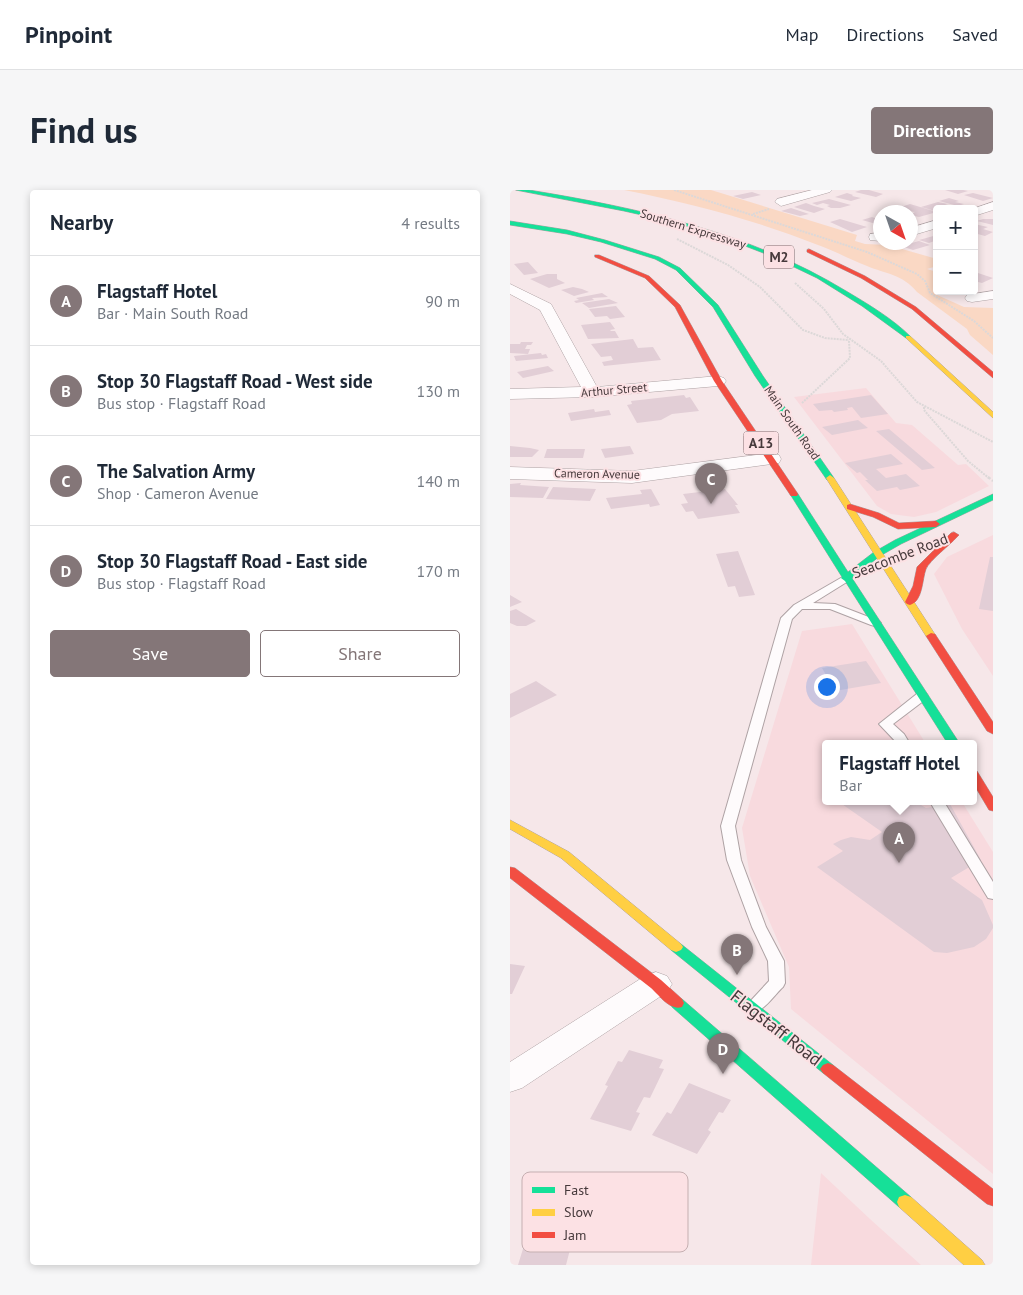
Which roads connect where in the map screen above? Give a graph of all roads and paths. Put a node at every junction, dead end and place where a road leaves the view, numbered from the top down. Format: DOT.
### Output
graph roads {
  1 [pos="519,190"];
  2 [pos="826,190"];
  3 [pos="781,202"];
  4 [pos="993,206"];
  5 [pos="978,211"];
  6 [pos="510,223"];
  7 [pos="933,225"];
  8 [pos="918,230"];
  9 [pos="794,245"];
  10 [pos="585,252"];
  11 [pos="795,283"];
  12 [pos="510,288"];
  13 [pos="993,295"];
  14 [pos="972,298"];
  15 [pos="849,340"];
  16 [pos="759,376"];
  17 [pos="993,376"];
  18 [pos="732,379"];
  19 [pos="592,392"];
  20 [pos="510,394"];
  21 [pos="802,403"];
  22 [pos="924,406"];
  23 [pos="993,416"];
  24 [pos="993,442"];
  25 [pos="772,459"];
  26 [pos="510,473"];
  27 [pos="993,481"];
  28 [pos="993,497"];
  29 [pos="850,507"];
  30 [pos="936,524"];
  31 [pos="923,548"];
  32 [pos="877,554"];
  33 [pos="900,558"];
  34 [pos="884,564"];
  35 [pos="846,578"];
  36 [pos="910,602"];
  37 [pos="798,607"];
  38 [pos="874,623"];
  39 [pos="922,696"];
  40 [pos="993,731"];
  41 [pos="902,740"];
  42 [pos="951,740"];
  43 [pos="977,780"];
  44 [pos="939,805"];
  45 [pos="993,806"];
  46 [pos="510,824"];
  47 [pos="510,871"];
  48 [pos="993,894"];
  49 [pos="663,981"];
  50 [pos="701,983"];
  51 [pos="719,983"];
  52 [pos="752,1008"];
  53 [pos="510,1079"];
  54 [pos="993,1199"];
  55 [pos="976,1265"];
  1 -- 23 [label="main road, Southern Expressway / M2"];
  2 -- 3 [label="street"];
  4 -- 5 [label="street"];
  6 -- 16 [label="main road, Main South Road / A13"];
  7 -- 8 [label="street"];
  9 -- 17 [label="main road, M2"];
  10 -- 18 [label="main road, A13"];
  11 -- 15 [label="path"];
  12 -- 19 [label="street"];
  13 -- 14 [label="street"];
  15 -- 21 [label="path"];
  15 -- 22 [label="path"];
  16 -- 18 [label="main road"];
  16 -- 29 [label="main road, Main South Road / A13"];
  18 -- 19 [label="street, Arthur Street"];
  18 -- 25 [label="main road, A13"];
  19 -- 20 [label="street, Arthur Street"];
  22 -- 24 [label="path"];
  22 -- 27 [label="path"];
  25 -- 26 [label="street, Cameron Avenue"];
  25 -- 35 [label="main road, A13"];
  28 -- 30 [label="main road, Seacombe Road"];
  29 -- 30 [label="main road"];
  29 -- 32 [label="main road, Main South Road / A13"];
  30 -- 32 [label="main road, Seacombe Road"];
  31 -- 36 [label="main road, Seacombe Road"];
  32 -- 34 [label="main road, Main South Road / A13"];
  32 -- 35 [label="main road, Seacombe Road"];
  33 -- 34 [label="main road, Seacombe Road"];
  34 -- 35 [label="main road, Seacombe Road"];
  34 -- 36 [label="main road, Main South Road / A13"];
  35 -- 37 [label="lane"];
  35 -- 38 [label="main road, A13"];
  36 -- 40 [label="main road, Main South Road / A13"];
  37 -- 38 [label="lane"];
  37 -- 52 [label="lane"];
  38 -- 39 [label="main road, A13"];
  39 -- 41 [label="lane"];
  39 -- 42 [label="main road, A13"];
  43 -- 45 [label="main road"];
  44 -- 48 [label="lane"];
  46 -- 51 [label="main road, Flagstaff Road"];
  47 -- 49 [label="main road"];
  49 -- 53 [label="street"];
  49 -- 55 [label="main road"];
  50 -- 51 [label="main road"];
  51 -- 52 [label="main road, Flagstaff Road"];
  52 -- 54 [label="main road, Flagstaff Road"];
}
